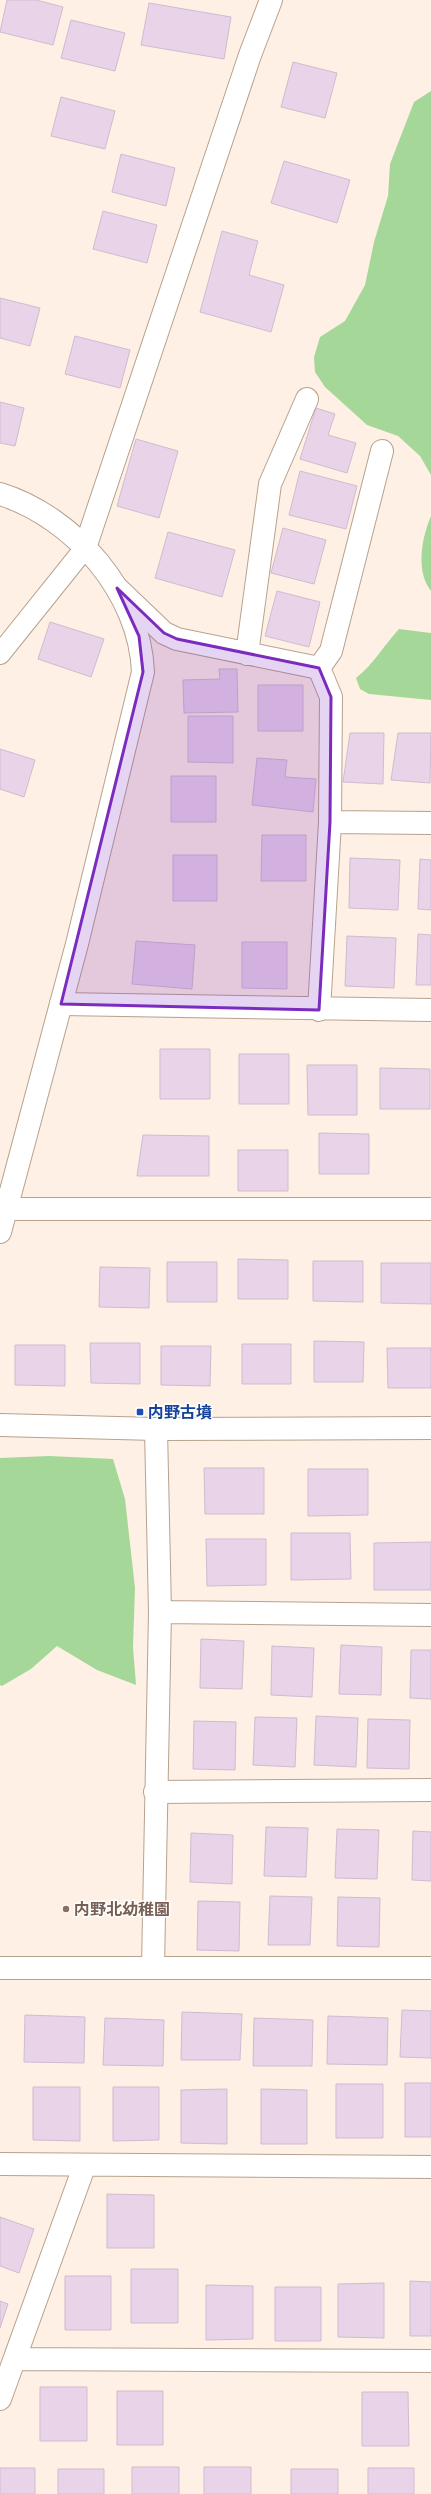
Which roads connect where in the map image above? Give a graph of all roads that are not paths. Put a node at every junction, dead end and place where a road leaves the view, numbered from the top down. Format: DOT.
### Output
graph roads {
  1 [pos="271,0"];
  2 [pos="307,399"];
  3 [pos="382,451"];
  4 [pos="0,494"];
  5 [pos="85,548"];
  6 [pos="118,588"];
  7 [pos="0,654"];
  8 [pos="246,654"];
  9 [pos="319,668"];
  10 [pos="330,822"];
  11 [pos="431,823"];
  12 [pos="61,1004"];
  13 [pos="319,1010"];
  14 [pos="431,1010"];
  15 [pos="7,1209"];
  16 [pos="431,1209"];
  17 [pos="0,1232"];
  18 [pos="0,1425"];
  19 [pos="431,1428"];
  20 [pos="156,1429"];
  21 [pos="160,1612"];
  22 [pos="431,1615"];
  23 [pos="431,1790"];
  24 [pos="155,1792"];
  25 [pos="153,1967"];
  26 [pos="0,1968"];
  27 [pos="431,1968"];
  28 [pos="0,2164"];
  29 [pos="84,2166"];
  30 [pos="431,2167"];
  31 [pos="15,2359"];
  32 [pos="431,2361"];
  33 [pos="0,2399"];
  1 -- 5 [label="street"];
  2 -- 8 [label="street"];
  3 -- 9 [label="street"];
  4 -- 5 [label="street"];
  5 -- 6 [label="street"];
  5 -- 7 [label="lane"];
  6 -- 8 [label="street"];
  6 -- 12 [label="street"];
  8 -- 9 [label="street"];
  9 -- 10 [label="street"];
  10 -- 11 [label="street"];
  10 -- 13 [label="street"];
  12 -- 13 [label="street"];
  12 -- 15 [label="street"];
  13 -- 14 [label="street"];
  15 -- 16 [label="street"];
  15 -- 17 [label="street"];
  18 -- 20 [label="street"];
  19 -- 20 [label="street"];
  20 -- 21 [label="street"];
  21 -- 22 [label="street"];
  21 -- 24 [label="street"];
  23 -- 24 [label="street"];
  24 -- 25 [label="street"];
  25 -- 26 [label="street"];
  25 -- 27 [label="street"];
  28 -- 29 [label="street"];
  29 -- 30 [label="street"];
  29 -- 31 [label="street"];
  31 -- 32 [label="street"];
  31 -- 33 [label="street"];
}
